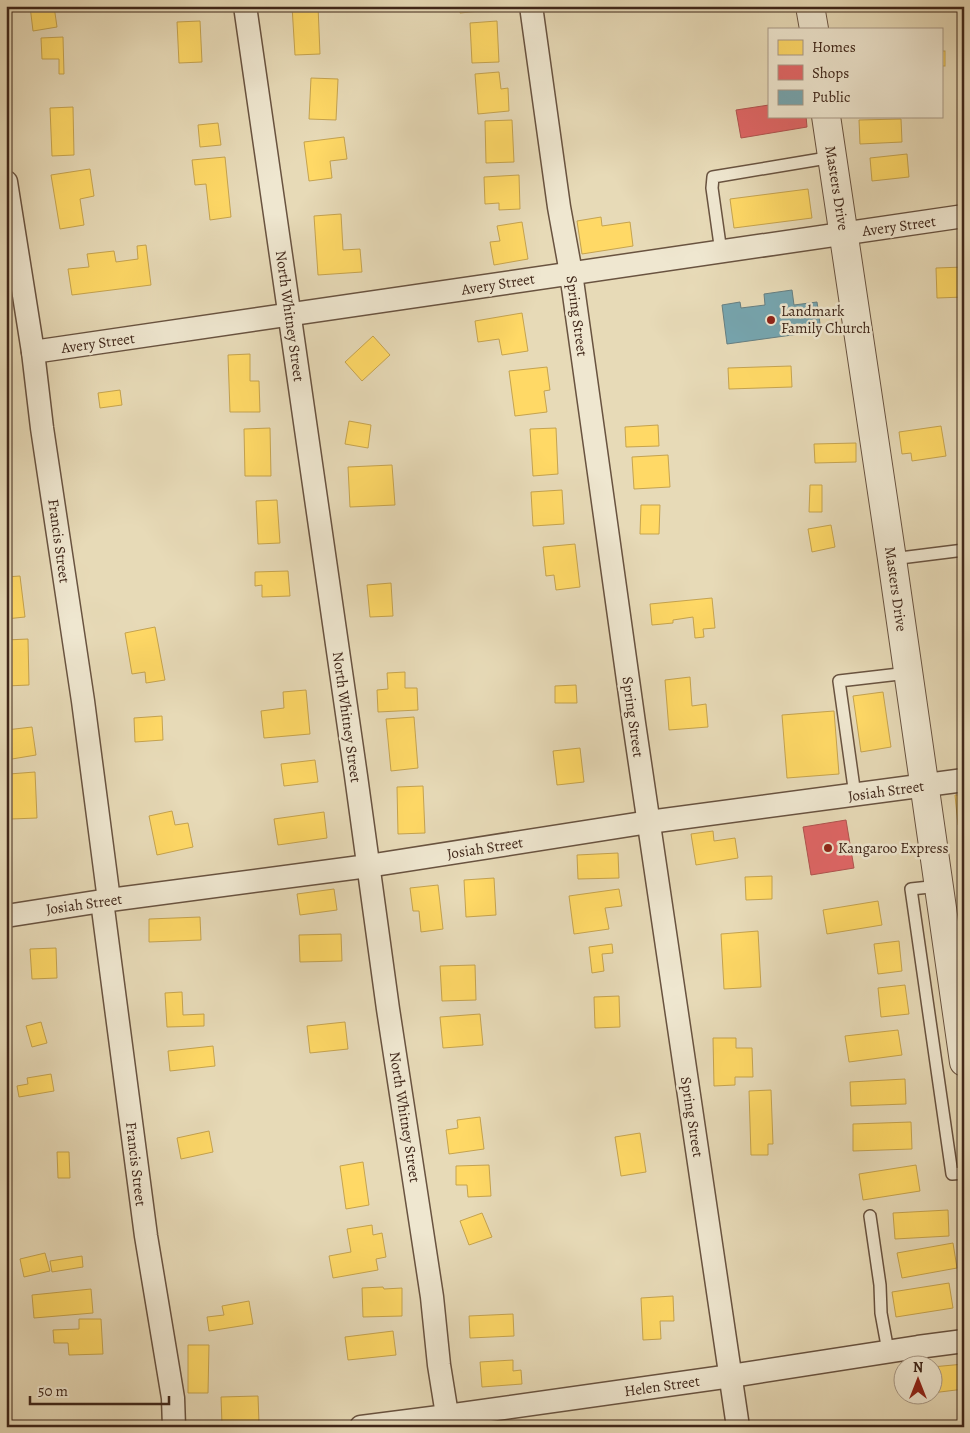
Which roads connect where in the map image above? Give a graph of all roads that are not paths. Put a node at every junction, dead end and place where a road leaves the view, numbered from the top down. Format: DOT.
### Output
graph roads {
  1 [pos="245,6"];
  2 [pos="531,6"];
  3 [pos="810,6"];
  4 [pos="814,28"];
  5 [pos="826,118"];
  6 [pos="832,158"];
  7 [pos="6,182"];
  8 [pos="964,216"];
  9 [pos="844,234"];
  10 [pos="721,252"];
  11 [pos="571,273"];
  12 [pos="290,314"];
  13 [pos="33,352"];
  14 [pos="964,550"];
  15 [pos="892,559"];
  16 [pos="908,673"];
  17 [pos="964,780"];
  18 [pos="924,786"];
  19 [pos="855,795"];
  20 [pos="649,822"];
  21 [pos="368,866"];
  22 [pos="939,886"];
  23 [pos="106,900"];
  24 [pos="6,916"];
  25 [pos="964,1062"];
  26 [pos="964,1173"];
  27 [pos="870,1216"];
  28 [pos="964,1341"];
  29 [pos="888,1351"];
  30 [pos="731,1376"];
  31 [pos="448,1422"];
  32 [pos="174,1427"];
  33 [pos="360,1427"];
  34 [pos="738,1427"];
  1 -- 12 [label="street, North Whitney Street"];
  2 -- 11 [label="street, Spring Street"];
  3 -- 4 [label="street"];
  5 -- 6 [label="street, Masters Drive"];
  6 -- 9 [label="street, Masters Drive"];
  6 -- 10 [label="lane"];
  7 -- 13 [label="street, Francis Street"];
  8 -- 9 [label="street, Avery Street"];
  9 -- 10 [label="street, Avery Street"];
  9 -- 15 [label="street, Masters Drive"];
  10 -- 11 [label="street, Avery Street"];
  11 -- 12 [label="street, Avery Street"];
  11 -- 20 [label="street, Spring Street"];
  12 -- 13 [label="street, Avery Street"];
  12 -- 21 [label="street, North Whitney Street"];
  13 -- 23 [label="street, Francis Street"];
  14 -- 15 [label="lane"];
  15 -- 16 [label="street, Masters Drive"];
  16 -- 18 [label="street, Masters Drive"];
  16 -- 19 [label="lane"];
  17 -- 18 [label="street, Josiah Street"];
  18 -- 19 [label="street, Josiah Street"];
  18 -- 22 [label="street, Masters Drive"];
  19 -- 20 [label="street, Josiah Street"];
  20 -- 21 [label="street, Josiah Street"];
  20 -- 30 [label="street, Spring Street"];
  21 -- 23 [label="street, Josiah Street"];
  21 -- 31 [label="street, North Whitney Street"];
  22 -- 25 [label="street, Masters Drive"];
  22 -- 26 [label="lane"];
  23 -- 24 [label="street, Josiah Street"];
  23 -- 32 [label="street, Francis Street"];
  27 -- 29 [label="lane"];
  28 -- 29 [label="street, Helen Street"];
  29 -- 30 [label="street, Helen Street"];
  30 -- 31 [label="street, Helen Street"];
  30 -- 34 [label="street, Spring Street"];
  31 -- 33 [label="street, Helen Street"];
}
